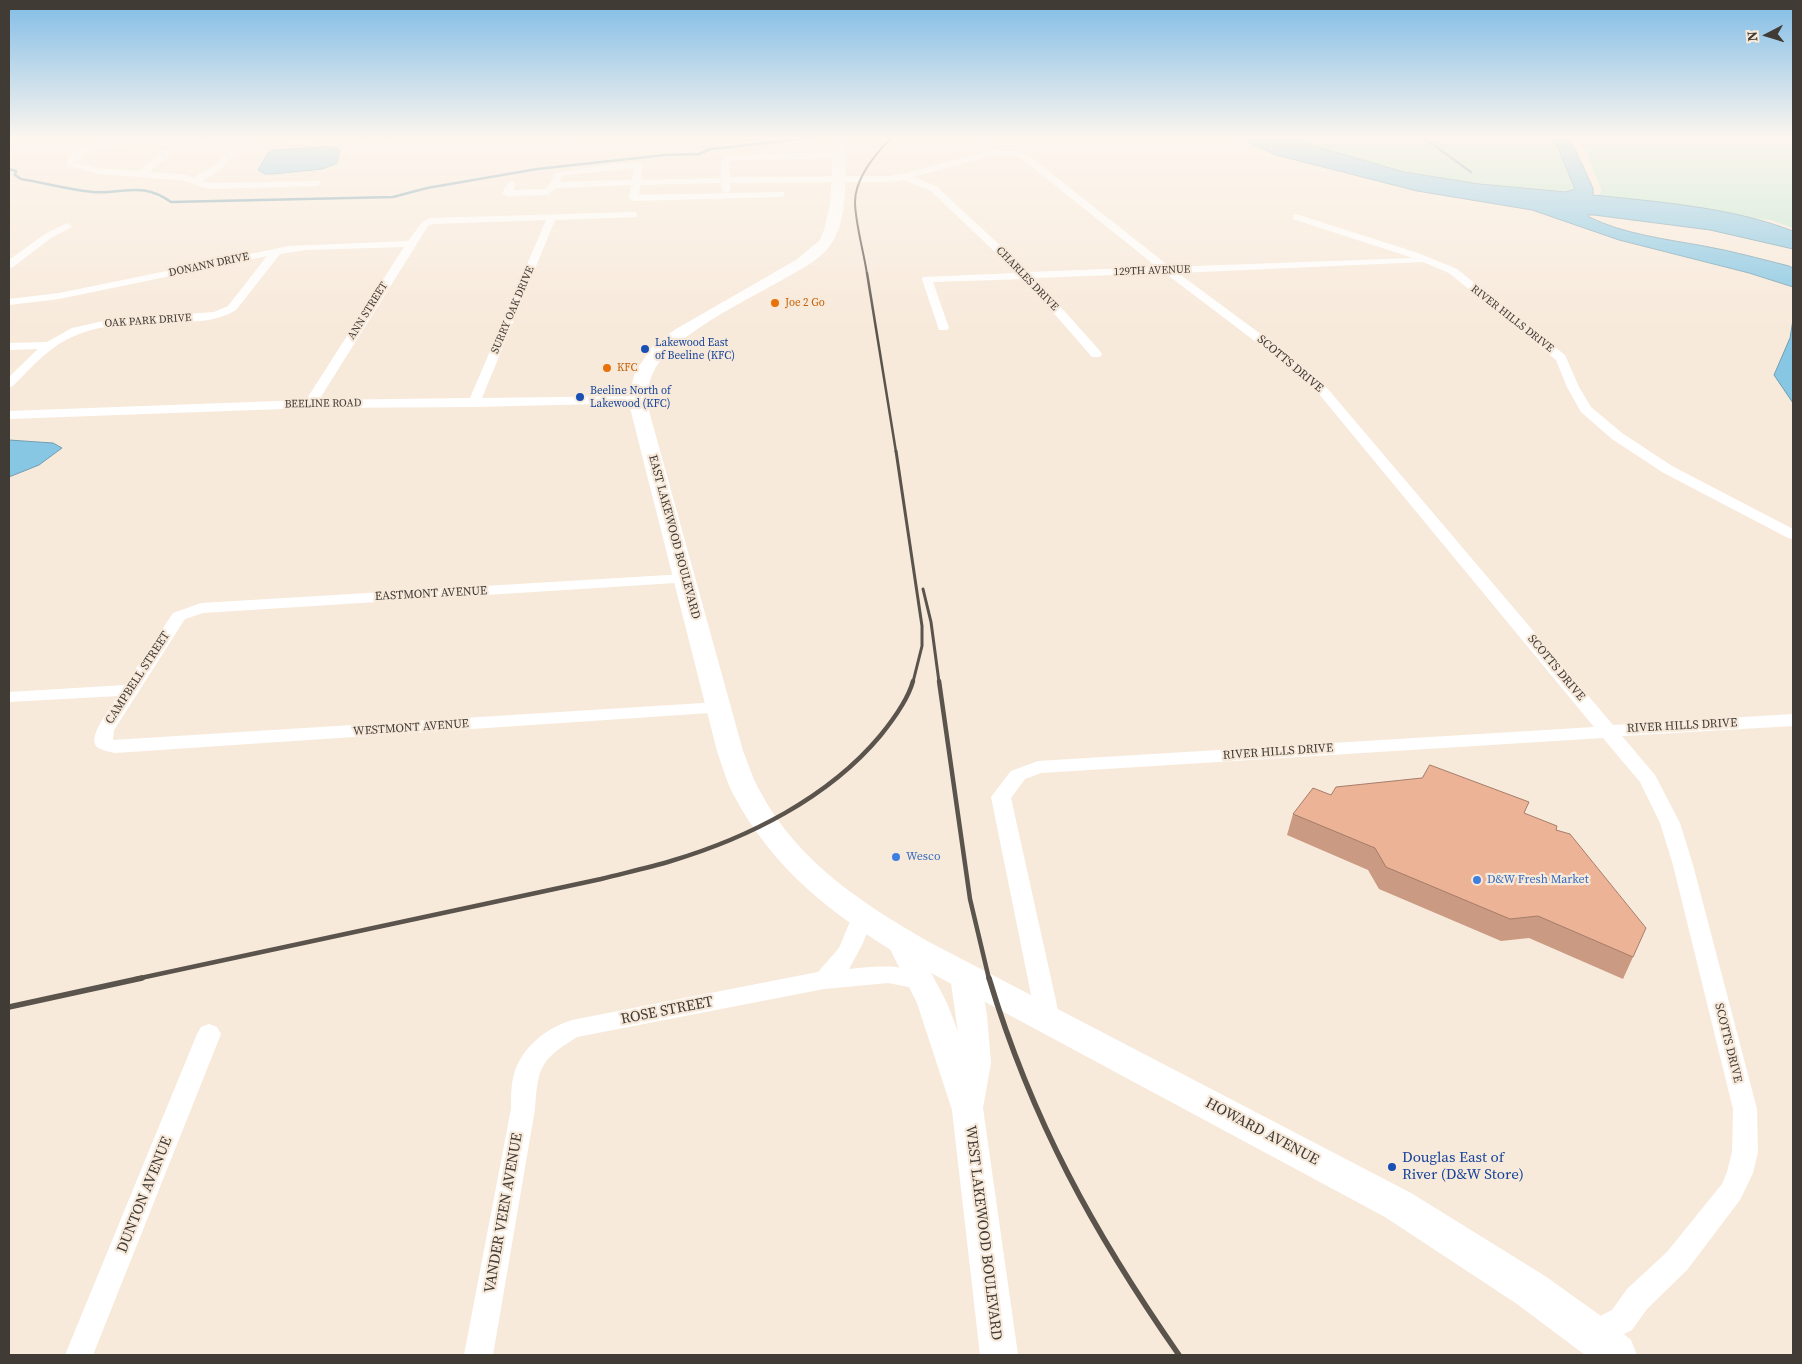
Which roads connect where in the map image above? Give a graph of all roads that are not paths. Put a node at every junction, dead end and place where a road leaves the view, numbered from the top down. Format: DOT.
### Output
graph roads {
  1 [pos="836,200"];
  2 [pos="945,200"];
  3 [pos="1079,200"];
  4 [pos="634,215"];
  5 [pos="1296,216"];
  6 [pos="552,218"];
  7 [pos="67,226"];
  8 [pos="411,244"];
  9 [pos="276,252"];
  10 [pos="1429,261"];
  11 [pos="9,265"];
  12 [pos="1168,270"];
  13 [pos="1026,275"];
  14 [pos="9,302"];
  15 [pos="943,328"];
  16 [pos="49,345"];
  17 [pos="9,346"];
  18 [pos="1096,354"];
  19 [pos="9,383"];
  20 [pos="637,400"];
  21 [pos="474,403"];
  22 [pos="310,404"];
  23 [pos="9,416"];
  24 [pos="1793,535"];
  25 [pos="685,579"];
  26 [pos="179,616"];
  27 [pos="130,690"];
  28 [pos="9,697"];
  29 [pos="719,708"];
  30 [pos="1793,720"];
  31 [pos="1609,730"];
  32 [pos="104,743"];
  33 [pos="862,918"];
  34 [pos="913,957"];
  35 [pos="965,976"];
  36 [pos="824,980"];
  37 [pos="1048,1019"];
  38 [pos="209,1034"];
  39 [pos="527,1070"];
  40 [pos="968,1110"];
  41 [pos="1604,1345"];
  42 [pos="79,1355"];
  43 [pos="478,1355"];
  44 [pos="999,1355"];
  1 -- 20 [label="main road, EAST LAKEWOOD BOULEVARD"];
  2 -- 13 [label="street, CHARLES DRIVE"];
  3 -- 12 [label="street, SCOTTS DRIVE"];
  4 -- 6 [label="street"];
  5 -- 10 [label="street, RIVER HILLS DRIVE"];
  6 -- 8 [label="street, ANN STREET"];
  6 -- 21 [label="street, SURRY OAK DRIVE"];
  7 -- 11 [label="street"];
  8 -- 9 [label="street, DONANN DRIVE"];
  8 -- 22 [label="street, ANN STREET"];
  9 -- 14 [label="street, DONANN DRIVE"];
  9 -- 16 [label="street, OAK PARK DRIVE"];
  10 -- 12 [label="street, 129TH AVENUE"];
  10 -- 24 [label="street, RIVER HILLS DRIVE"];
  12 -- 13 [label="street, 129TH AVENUE"];
  12 -- 31 [label="street, SCOTTS DRIVE"];
  13 -- 15 [label="street, 129TH AVENUE"];
  13 -- 18 [label="street, CHARLES DRIVE"];
  16 -- 17 [label="street"];
  16 -- 19 [label="street, OAK PARK DRIVE"];
  20 -- 21 [label="street, BEELINE ROAD"];
  20 -- 25 [label="main road, EAST LAKEWOOD BOULEVARD"];
  21 -- 22 [label="street, BEELINE ROAD"];
  22 -- 23 [label="street, BEELINE ROAD"];
  25 -- 26 [label="street, EASTMONT AVENUE"];
  25 -- 29 [label="main road, EAST LAKEWOOD BOULEVARD"];
  26 -- 27 [label="street, CAMPBELL STREET"];
  27 -- 28 [label="street"];
  27 -- 32 [label="street, CAMPBELL STREET"];
  29 -- 32 [label="street, WESTMONT AVENUE"];
  29 -- 33 [label="main road, EAST LAKEWOOD BOULEVARD"];
  30 -- 31 [label="street, RIVER HILLS DRIVE"];
  31 -- 37 [label="street, RIVER HILLS DRIVE"];
  31 -- 41 [label="street, SCOTTS DRIVE"];
  33 -- 34 [label="main road, EAST LAKEWOOD BOULEVARD"];
  33 -- 36 [label="street"];
  34 -- 35 [label="main road, HOWARD AVENUE"];
  34 -- 36 [label="street, ROSE STREET"];
  34 -- 40 [label="street, WEST LAKEWOOD BOULEVARD"];
  35 -- 37 [label="main road, HOWARD AVENUE"];
  35 -- 40 [label="street, WEST LAKEWOOD BOULEVARD"];
  36 -- 39 [label="street, ROSE STREET"];
  37 -- 41 [label="main road, HOWARD AVENUE"];
  38 -- 42 [label="street, DUNTON AVENUE"];
  39 -- 43 [label="street, VANDER VEEN AVENUE"];
  40 -- 44 [label="street, WEST LAKEWOOD BOULEVARD"];
}
